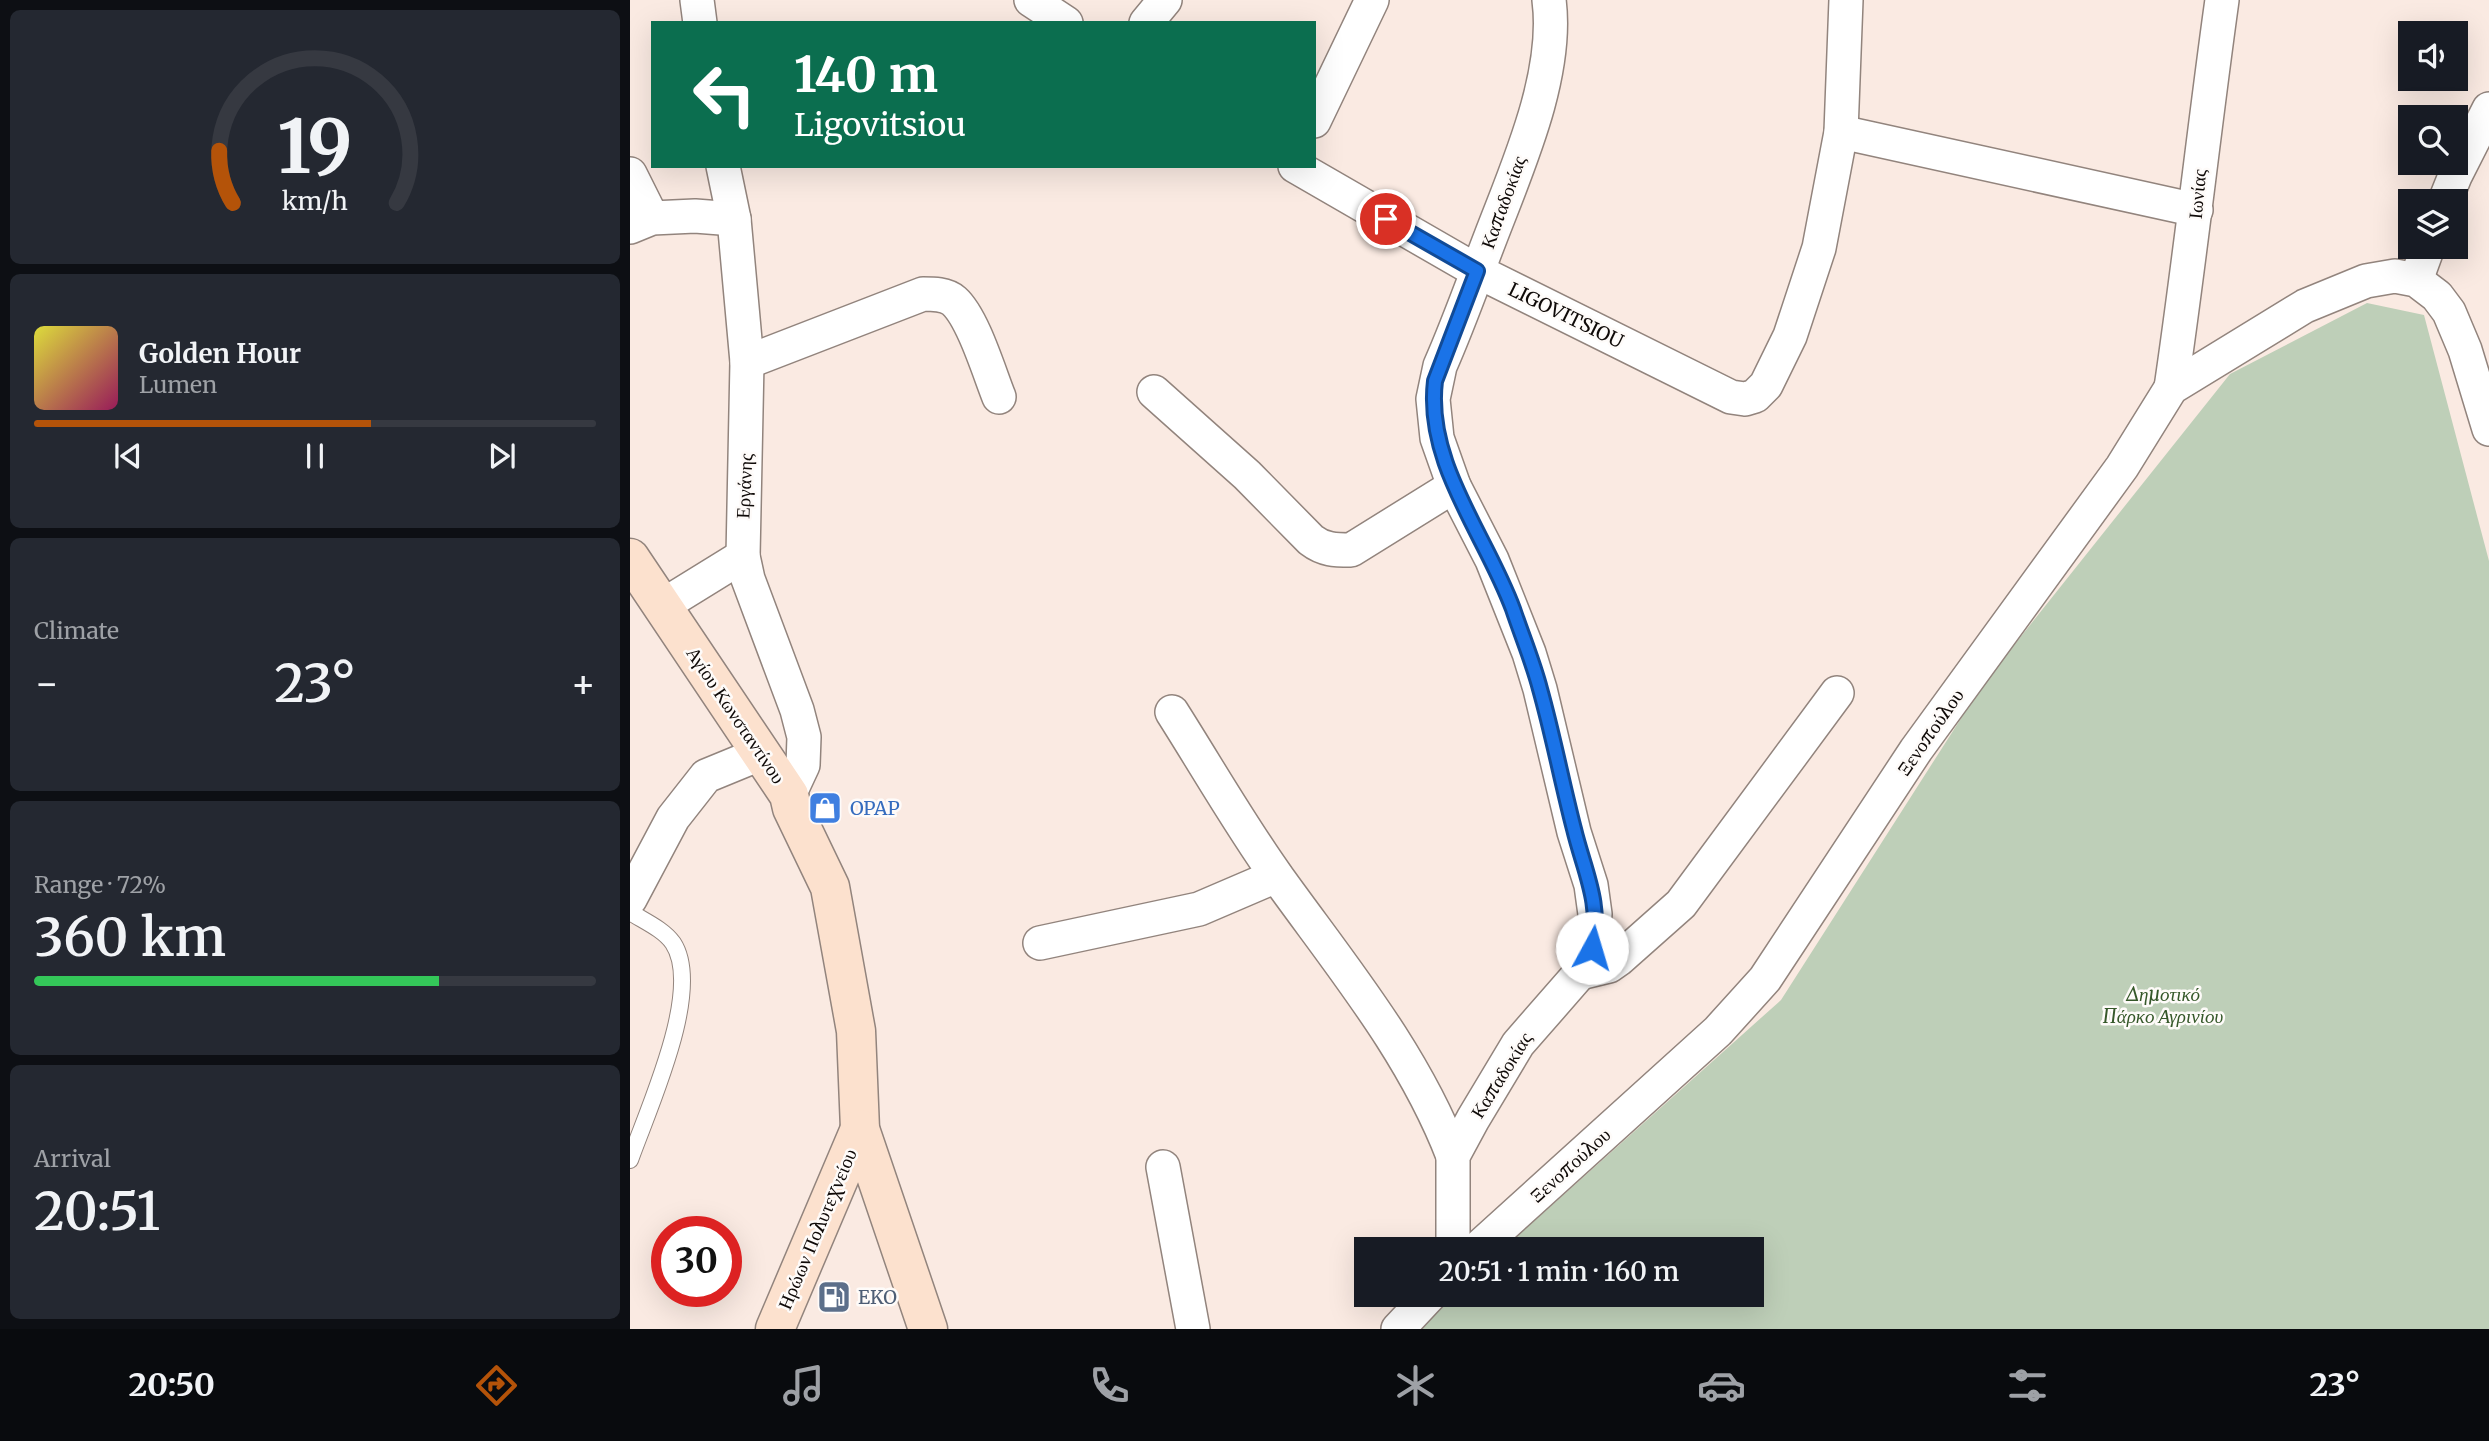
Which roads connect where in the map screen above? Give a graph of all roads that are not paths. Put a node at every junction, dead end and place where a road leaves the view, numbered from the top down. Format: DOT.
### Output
graph roads {
  1 [pos="697,0"];
  2 [pos="1031,0"];
  3 [pos="1165,0"];
  4 [pos="1372,0"];
  5 [pos="1549,0"];
  6 [pos="1846,0"];
  7 [pos="2222,0"];
  8 [pos="699,21"];
  9 [pos="1063,21"];
  10 [pos="1148,21"];
  11 [pos="2489,109"];
  12 [pos="1316,117"];
  13 [pos="1841,132"];
  14 [pos="723,168"];
  15 [pos="1298,168"];
  16 [pos="630,174"];
  17 [pos="2450,189"];
  18 [pos="2196,209"];
  19 [pos="734,219"];
  20 [pos="641,222"];
  21 [pos="2424,259"];
  22 [pos="1477,271"];
  23 [pos="2416,280"];
  24 [pos="747,362"];
  25 [pos="2171,388"];
  26 [pos="2483,389"];
  27 [pos="1154,392"];
  28 [pos="999,397"];
  29 [pos="2489,429"];
  30 [pos="1454,486"];
  31 [pos="743,556"];
  32 [pos="630,558"];
  33 [pos="662,606"];
  34 [pos="1837,693"];
  35 [pos="1172,712"];
  36 [pos="762,753"];
  37 [pos="789,794"];
  38 [pos="1276,876"];
  39 [pos="630,899"];
  40 [pos="630,912"];
  41 [pos="1040,943"];
  42 [pos="1580,973"];
  43 [pos="860,1129"];
  44 [pos="1454,1156"];
  45 [pos="630,1160"];
  46 [pos="1163,1167"];
  47 [pos="1453,1237"];
  48 [pos="1490,1237"];
  49 [pos="1419,1307"];
  50 [pos="775,1329"];
  51 [pos="928,1329"];
  52 [pos="1193,1329"];
  53 [pos="1398,1329"];
  1 -- 8 [label="street"];
  2 -- 9 [label="street"];
  3 -- 10 [label="street"];
  4 -- 12 [label="street"];
  5 -- 22 [label="street, Καπαδοκίας"];
  6 -- 13 [label="street"];
  7 -- 18 [label="street, Ιωνίας"];
  11 -- 17 [label="street"];
  13 -- 18 [label="street"];
  13 -- 22 [label="street, LIGOVITSIOU"];
  14 -- 19 [label="street, Εργάνης"];
  15 -- 22 [label="street, LIGOVITSIOU"];
  16 -- 20 [label="street"];
  18 -- 25 [label="street, Ιωνίας"];
  19 -- 20 [label="street"];
  19 -- 24 [label="street, Εργάνης"];
  21 -- 23 [label="street"];
  22 -- 30 [label="street, Καπαδοκίας"];
  23 -- 25 [label="street, Ξενοπούλου"];
  23 -- 26 [label="street"];
  24 -- 28 [label="street"];
  24 -- 31 [label="street, Εργάνης"];
  25 -- 48 [label="street, Ξενοπούλου"];
  26 -- 29 [label="street"];
  27 -- 30 [label="street"];
  30 -- 42 [label="street, Καπαδοκίας"];
  31 -- 33 [label="street"];
  31 -- 37 [label="street, Εργάνης"];
  32 -- 33 [label="main road, Αγίου Κωνσταντίνου"];
  33 -- 36 [label="main road, Αγίου Κωνσταντίνου"];
  34 -- 42 [label="street"];
  35 -- 38 [label="street"];
  36 -- 37 [label="main road, Αγίου Κωνσταντίνου"];
  36 -- 39 [label="street"];
  37 -- 43 [label="main road, Αγίου Κωνσταντίνου"];
  38 -- 41 [label="street"];
  38 -- 44 [label="street"];
  40 -- 45 [label="lane"];
  42 -- 44 [label="street, Καπαδοκίας"];
  43 -- 50 [label="main road, Ηρώων Πολυτεχνείου"];
  43 -- 51 [label="main road"];
  44 -- 47 [label="street, Καπαδοκίας"];
  46 -- 52 [label="street"];
  49 -- 53 [label="street"];
}
